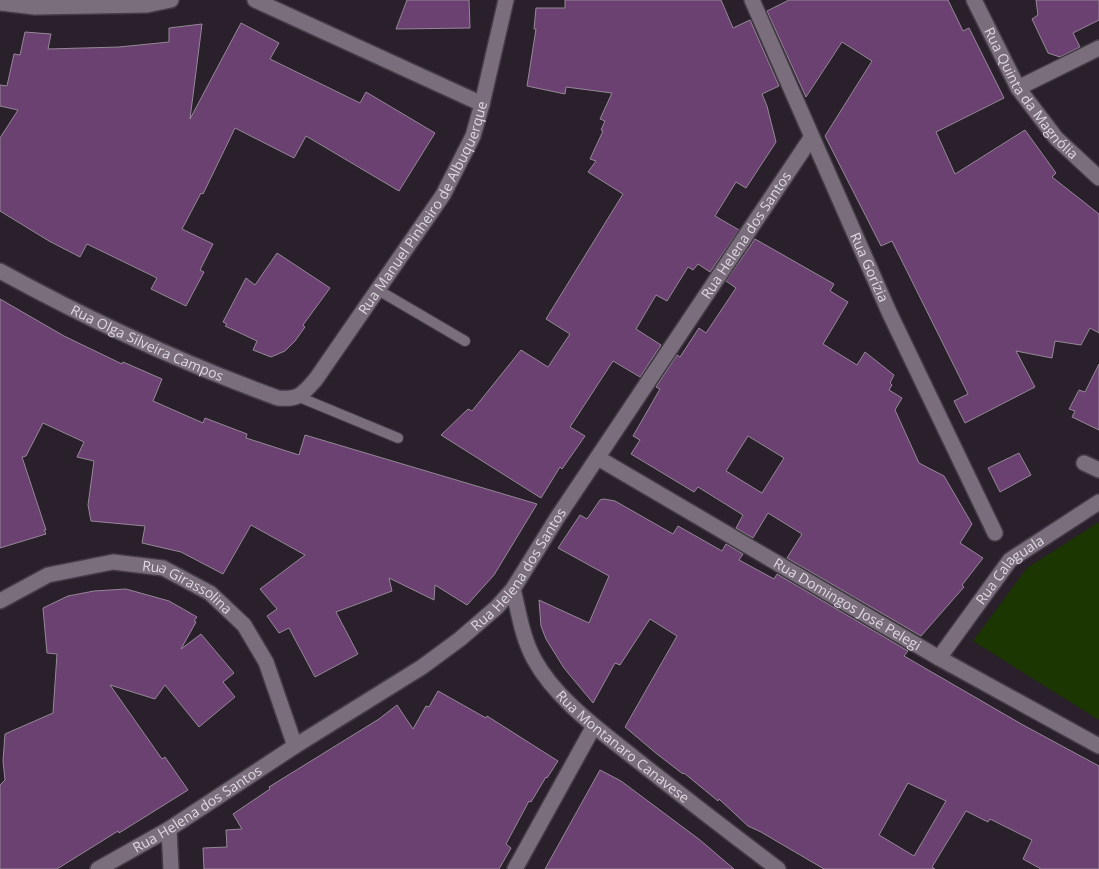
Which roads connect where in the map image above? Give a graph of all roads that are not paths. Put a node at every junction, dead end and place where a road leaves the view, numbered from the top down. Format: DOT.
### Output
graph roads {
  1 [pos="171,0"];
  2 [pos="255,0"];
  3 [pos="506,0"];
  4 [pos="752,0"];
  5 [pos="974,0"];
  6 [pos="0,3"];
  7 [pos="1099,48"];
  8 [pos="1018,88"];
  9 [pos="482,104"];
  10 [pos="811,138"];
  11 [pos="1099,178"];
  12 [pos="0,271"];
  13 [pos="378,290"];
  14 [pos="465,341"];
  15 [pos="298,397"];
  16 [pos="398,438"];
  17 [pos="598,458"];
  18 [pos="1084,463"];
  19 [pos="1099,470"];
  20 [pos="1099,502"];
  21 [pos="994,533"];
  22 [pos="513,590"];
  23 [pos="0,600"];
  24 [pos="939,658"];
  25 [pos="594,726"];
  26 [pos="295,746"];
  27 [pos="1099,746"];
  28 [pos="169,829"];
  29 [pos="98,869"];
  30 [pos="171,869"];
  31 [pos="515,869"];
  32 [pos="778,869"];
  1 -- 6 [label="street"];
  2 -- 9 [label="street"];
  3 -- 9 [label="street, Rua Manuel Pinheiro de Albuquerque"];
  4 -- 10 [label="street, Rua Gorízia"];
  5 -- 8 [label="street, Rua Quinta da Magnólia"];
  7 -- 8 [label="street"];
  8 -- 11 [label="street, Rua Quinta da Magnólia"];
  9 -- 13 [label="street, Rua Manuel Pinheiro de Albuquerque"];
  10 -- 17 [label="street, Rua Helena dos Santos"];
  10 -- 21 [label="street, Rua Gorízia"];
  12 -- 15 [label="street, Rua Olga Silveira Campos"];
  13 -- 14 [label="lane"];
  13 -- 15 [label="street, Rua Manuel Pinheiro de Albuquerque"];
  15 -- 16 [label="lane"];
  17 -- 22 [label="street, Rua Helena dos Santos"];
  17 -- 24 [label="street, Rua Domingos José Pelegi"];
  18 -- 19 [label="street"];
  20 -- 24 [label="street, Rua Calaguala"];
  22 -- 25 [label="street, Rua Montanaro Canavese"];
  22 -- 26 [label="street, Rua Helena dos Santos"];
  23 -- 26 [label="street, Rua Girassolina"];
  24 -- 27 [label="street, Rua Domingos José Pelegi"];
  25 -- 31 [label="street"];
  25 -- 32 [label="street, Rua Montanaro Canavese"];
  26 -- 28 [label="street, Rua Helena dos Santos"];
  28 -- 29 [label="street, Rua Helena dos Santos"];
  28 -- 30 [label="street"];
}
